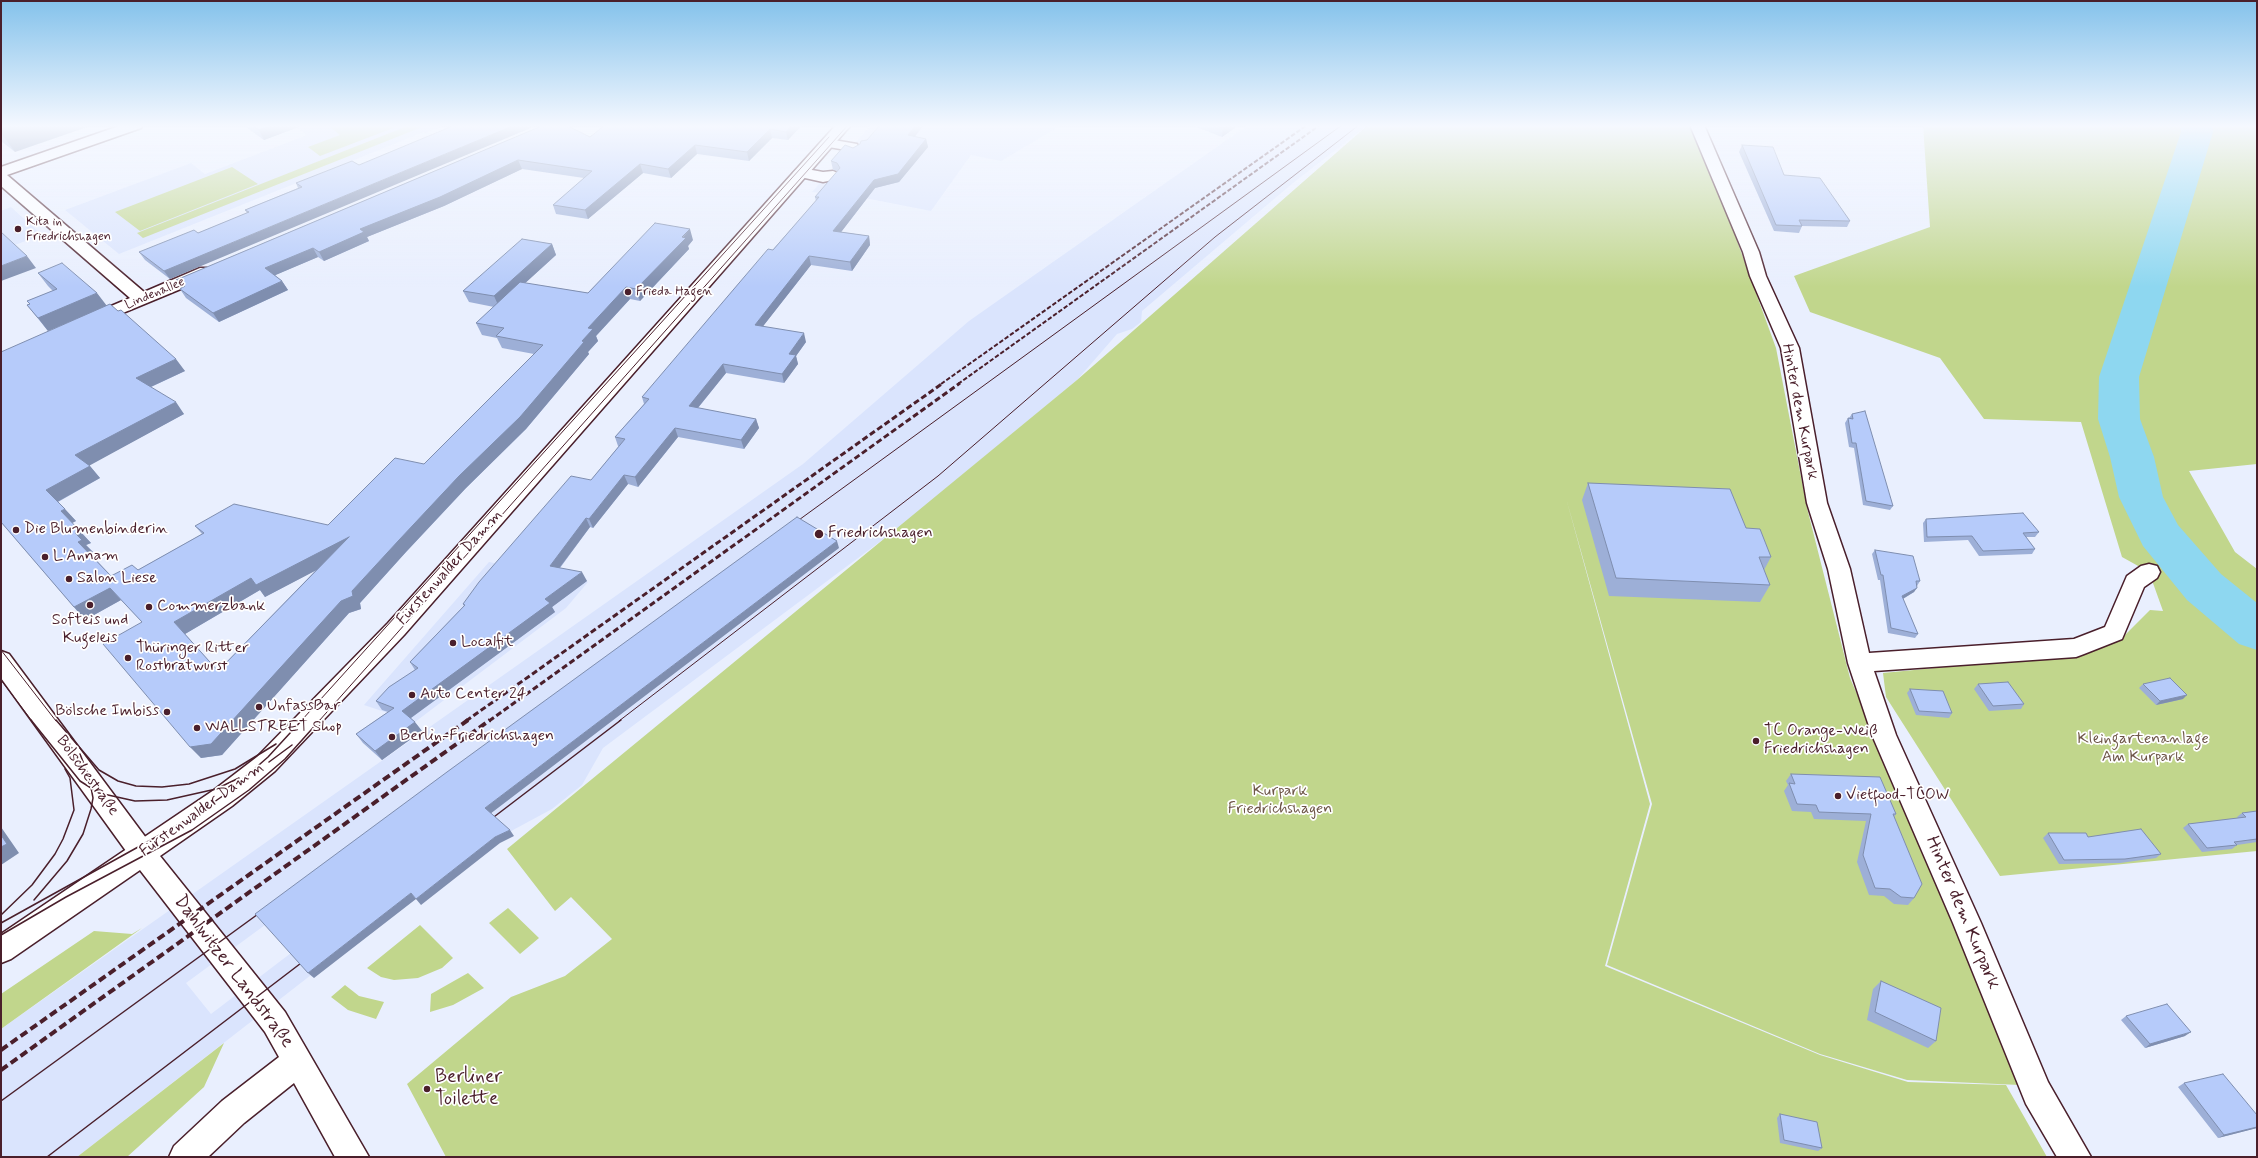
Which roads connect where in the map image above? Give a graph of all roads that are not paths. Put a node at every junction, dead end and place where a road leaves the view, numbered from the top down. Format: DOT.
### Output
graph roads {
  1 [pos="2,179"];
  2 [pos="796,179"];
  3 [pos="1720,179"];
  4 [pos="218,267"];
  5 [pos="141,299"];
  6 [pos="71,329"];
  7 [pos="2150,572"];
  8 [pos="1,660"];
  9 [pos="1860,663"];
  10 [pos="143,854"];
  11 [pos="1,950"];
  12 [pos="298,1061"];
  13 [pos="185,1157"];
  14 [pos="353,1157"];
  15 [pos="2075,1157"];
  1 -- 5 [label="street"];
  2 -- 10 [label="street, Fürstenwalder Damm"];
  3 -- 9 [label="street, Hinter dem Kurpark"];
  4 -- 5 [label="street, Lindenallee"];
  5 -- 6 [label="street, Lindenallee"];
  7 -- 9 [label="street"];
  8 -- 10 [label="street, Bölschestraße"];
  9 -- 15 [label="street, Hinter dem Kurpark"];
  10 -- 11 [label="street, Fürstenwalder Damm"];
  10 -- 12 [label="street, Dahlwitzer Landstraße"];
  12 -- 13 [label="street"];
  12 -- 14 [label="street, Dahlwitzer Landstraße"];
}
